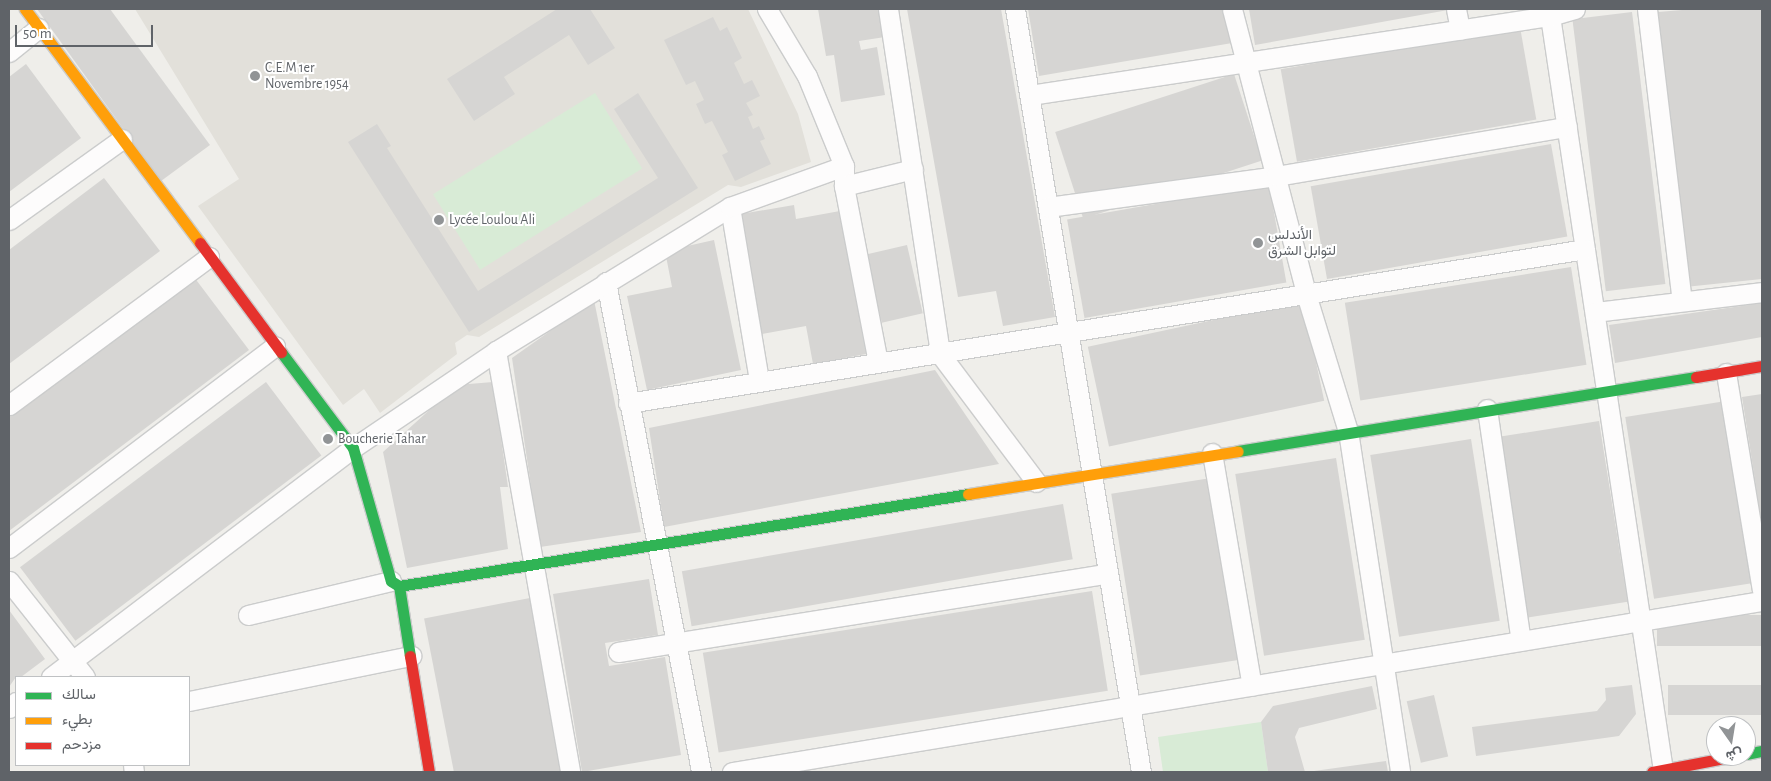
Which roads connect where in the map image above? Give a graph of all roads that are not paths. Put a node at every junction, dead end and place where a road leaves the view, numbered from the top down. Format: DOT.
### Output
graph roads {
  1 [pos="25,9"];
  2 [pos="767,9"];
  3 [pos="888,9"];
  4 [pos="1015,9"];
  5 [pos="1232,9"];
  6 [pos="1456,9"];
  7 [pos="1575,9"];
  8 [pos="1647,9"];
  9 [pos="1550,16"];
  10 [pos="39,28"];
  11 [pos="1460,30"];
  12 [pos="9,52"];
  13 [pos="1246,62"];
  14 [pos="1030,95"];
  15 [pos="1567,127"];
  16 [pos="122,139"];
  17 [pos="844,166"];
  18 [pos="913,169"];
  19 [pos="1276,176"];
  20 [pos="844,186"];
  21 [pos="730,207"];
  22 [pos="1048,207"];
  23 [pos="9,220"];
  24 [pos="1585,249"];
  25 [pos="209,257"];
  26 [pos="606,282"];
  27 [pos="1762,292"];
  28 [pos="1306,294"];
  29 [pos="1682,301"];
  30 [pos="1595,312"];
  31 [pos="1069,332"];
  32 [pos="274,346"];
  33 [pos="496,351"];
  34 [pos="940,354"];
  35 [pos="878,362"];
  36 [pos="1762,366"];
  37 [pos="1726,373"];
  38 [pos="759,380"];
  39 [pos="1606,389"];
  40 [pos="628,403"];
  41 [pos="9,404"];
  42 [pos="1486,408"];
  43 [pos="1348,431"];
  44 [pos="353,448"];
  45 [pos="1212,453"];
  46 [pos="1092,473"];
  47 [pos="1036,482"];
  48 [pos="657,544"];
  49 [pos="9,548"];
  50 [pos="533,564"];
  51 [pos="1108,574"];
  52 [pos="9,581"];
  53 [pos="395,584"];
  54 [pos="1762,590"];
  55 [pos="1762,601"];
  56 [pos="248,615"];
  57 [pos="1641,621"];
  58 [pos="1522,641"];
  59 [pos="677,645"];
  60 [pos="618,652"];
  61 [pos="411,656"];
  62 [pos="71,662"];
  63 [pos="1383,664"];
  64 [pos="51,676"];
  65 [pos="84,676"];
  66 [pos="1252,686"];
  67 [pos="190,701"];
  68 [pos="1130,706"];
  69 [pos="1706,762"];
  70 [pos="777,769"];
  71 [pos="1658,771"];
  72 [pos="429,772"];
  73 [pos="570,772"];
  74 [pos="701,772"];
  75 [pos="732,772"];
  76 [pos="1141,772"];
  77 [pos="1400,772"];
  1 -- 10 [label="street"];
  2 -- 17 [label="street"];
  3 -- 18 [label="street"];
  4 -- 14 [label="street"];
  5 -- 13 [label="street"];
  6 -- 11 [label="street"];
  7 -- 9 [label="street"];
  8 -- 29 [label="street"];
  9 -- 11 [label="street"];
  9 -- 15 [label="street"];
  10 -- 12 [label="street"];
  10 -- 16 [label="street"];
  11 -- 13 [label="street"];
  13 -- 14 [label="street"];
  13 -- 19 [label="street"];
  14 -- 22 [label="street"];
  15 -- 19 [label="street"];
  15 -- 24 [label="street"];
  16 -- 23 [label="street"];
  16 -- 25 [label="street"];
  17 -- 20 [label="street"];
  17 -- 21 [label="street"];
  18 -- 20 [label="street"];
  18 -- 34 [label="street"];
  19 -- 22 [label="street"];
  19 -- 28 [label="street"];
  20 -- 35 [label="street"];
  21 -- 26 [label="street"];
  21 -- 38 [label="street"];
  22 -- 31 [label="street"];
  24 -- 28 [label="street"];
  24 -- 30 [label="street"];
  25 -- 32 [label="street"];
  25 -- 41 [label="street"];
  26 -- 33 [label="street"];
  26 -- 40 [label="street"];
  27 -- 29 [label="street"];
  28 -- 31 [label="street"];
  28 -- 43 [label="street"];
  29 -- 30 [label="street"];
  30 -- 39 [label="street"];
  31 -- 34 [label="street"];
  31 -- 46 [label="street"];
  32 -- 44 [label="street"];
  32 -- 49 [label="street"];
  33 -- 44 [label="street"];
  33 -- 50 [label="street"];
  34 -- 35 [label="street"];
  34 -- 47 [label="street"];
  35 -- 38 [label="street"];
  36 -- 37 [label="street"];
  37 -- 39 [label="street"];
  37 -- 54 [label="street"];
  38 -- 40 [label="street"];
  39 -- 42 [label="street"];
  39 -- 57 [label="street"];
  40 -- 48 [label="street"];
  42 -- 43 [label="street"];
  42 -- 58 [label="street"];
  43 -- 45 [label="street"];
  43 -- 63 [label="street"];
  44 -- 53 [label="street"];
  44 -- 62 [label="street"];
  45 -- 46 [label="street"];
  45 -- 66 [label="street"];
  46 -- 47 [label="street"];
  46 -- 51 [label="street"];
  47 -- 48 [label="street"];
  48 -- 50 [label="street"];
  48 -- 59 [label="street"];
  50 -- 53 [label="street"];
  50 -- 73 [label="street"];
  51 -- 59 [label="street"];
  51 -- 68 [label="street"];
  52 -- 62 [label="street"];
  53 -- 56 [label="street"];
  53 -- 61 [label="street"];
  55 -- 57 [label="street"];
  57 -- 58 [label="street"];
  57 -- 71 [label="street"];
  58 -- 63 [label="street"];
  59 -- 60 [label="street"];
  59 -- 74 [label="street"];
  61 -- 67 [label="street"];
  61 -- 72 [label="street"];
  62 -- 64 [label="street"];
  62 -- 65 [label="street"];
  63 -- 66 [label="street"];
  63 -- 77 [label="street"];
  66 -- 68 [label="street"];
  68 -- 70 [label="street"];
  68 -- 76 [label="street"];
  69 -- 71 [label="street"];
  70 -- 75 [label="street"];
}
